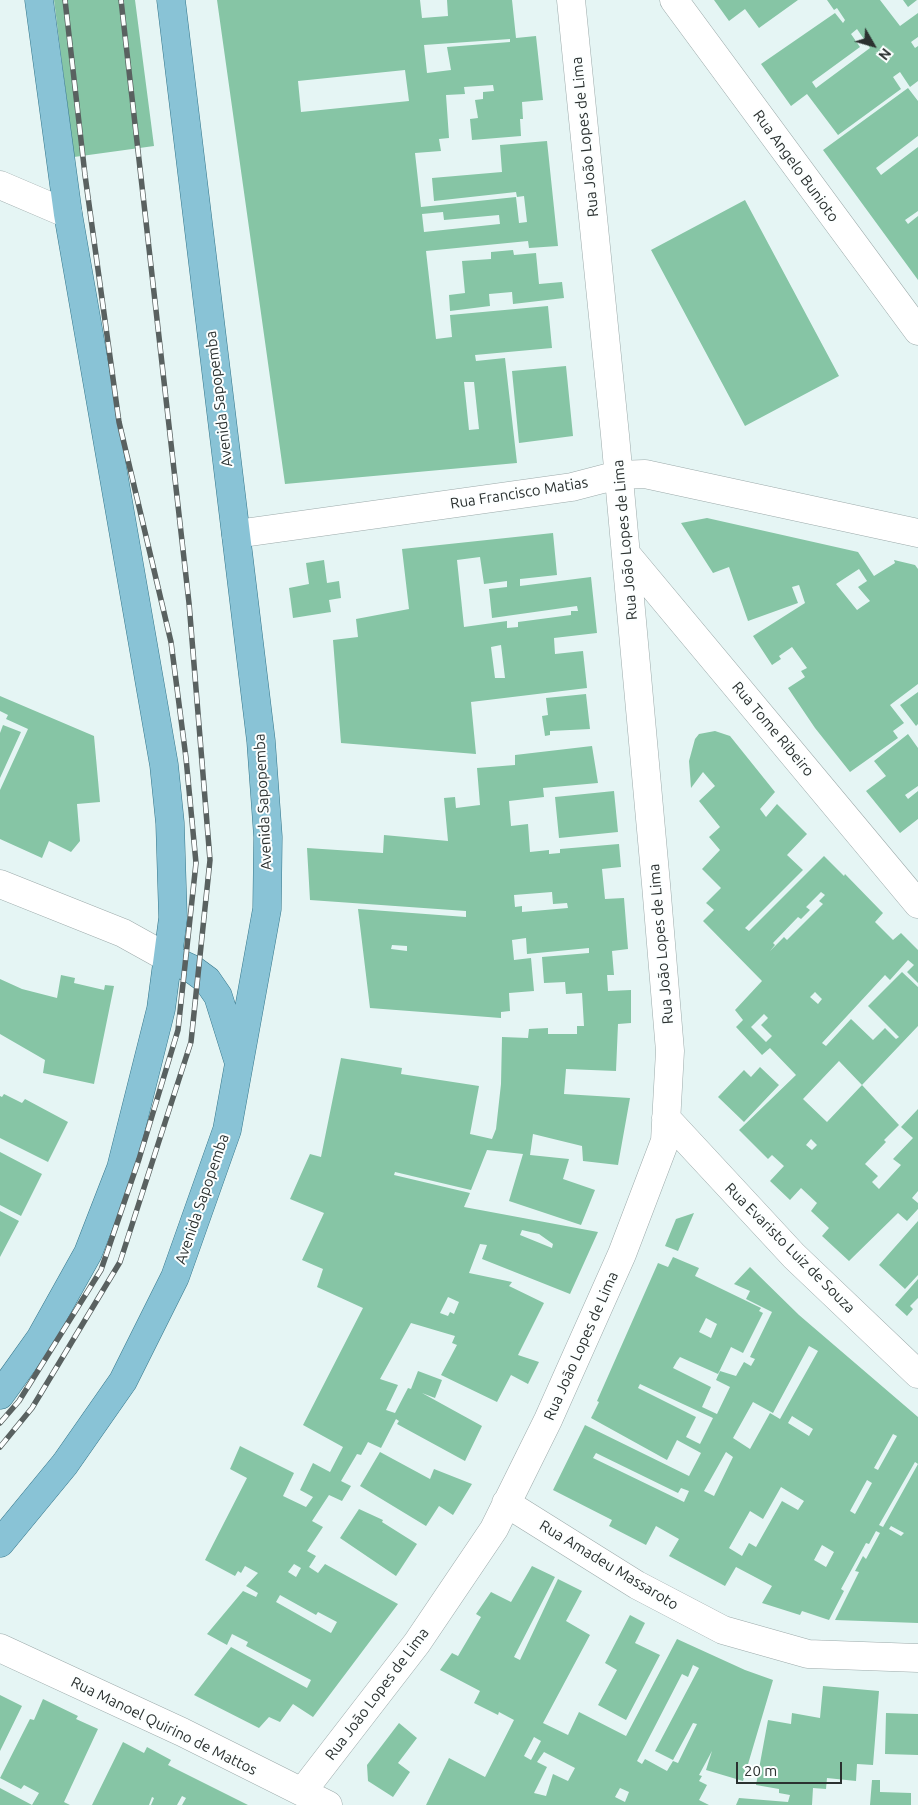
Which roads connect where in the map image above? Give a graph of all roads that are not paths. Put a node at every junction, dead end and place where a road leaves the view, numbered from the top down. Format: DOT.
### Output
graph roads {
  1 [pos="38,0"];
  2 [pos="171,0"];
  3 [pos="571,0"];
  4 [pos="674,0"];
  5 [pos="0,185"];
  6 [pos="68,214"];
  7 [pos="918,331"];
  8 [pos="618,475"];
  9 [pos="918,532"];
  10 [pos="236,534"];
  11 [pos="627,555"];
  12 [pos="0,884"];
  13 [pos="918,904"];
  14 [pos="168,958"];
  15 [pos="239,1064"];
  16 [pos="666,1118"];
  17 [pos="918,1374"];
  18 [pos="0,1395"];
  19 [pos="506,1503"];
  20 [pos="0,1542"];
  21 [pos="0,1648"];
  22 [pos="918,1658"];
  23 [pos="302,1792"];
  24 [pos="328,1805"];
  1 -- 6 [label="main road"];
  2 -- 10 [label="main road, Avenida Sapopemba"];
  3 -- 8 [label="street, Rua João Lopes de Lima"];
  4 -- 7 [label="street, Rua Angelo Bunioto"];
  5 -- 6 [label="street"];
  6 -- 14 [label="main road"];
  8 -- 9 [label="street, Rua Francisco Matias"];
  8 -- 10 [label="street, Rua Francisco Matias"];
  8 -- 11 [label="street, Rua João Lopes de Lima"];
  10 -- 15 [label="main road, Avenida Sapopemba"];
  11 -- 13 [label="street, Rua Tome Ribeiro"];
  11 -- 16 [label="street, Rua João Lopes de Lima"];
  12 -- 14 [label="street"];
  14 -- 15 [label="main road"];
  14 -- 18 [label="main road"];
  15 -- 20 [label="main road, Avenida Sapopemba"];
  16 -- 17 [label="street, Rua Evaristo Luiz de Souza"];
  16 -- 19 [label="street, Rua João Lopes de Lima"];
  19 -- 22 [label="street, Rua Amadeu Massaroto"];
  19 -- 23 [label="street, Rua João Lopes de Lima"];
  21 -- 23 [label="street, Rua Manoel Quirino de Mattos"];
  23 -- 24 [label="street, Rua Manoel Quirino de Mattos"];
}
